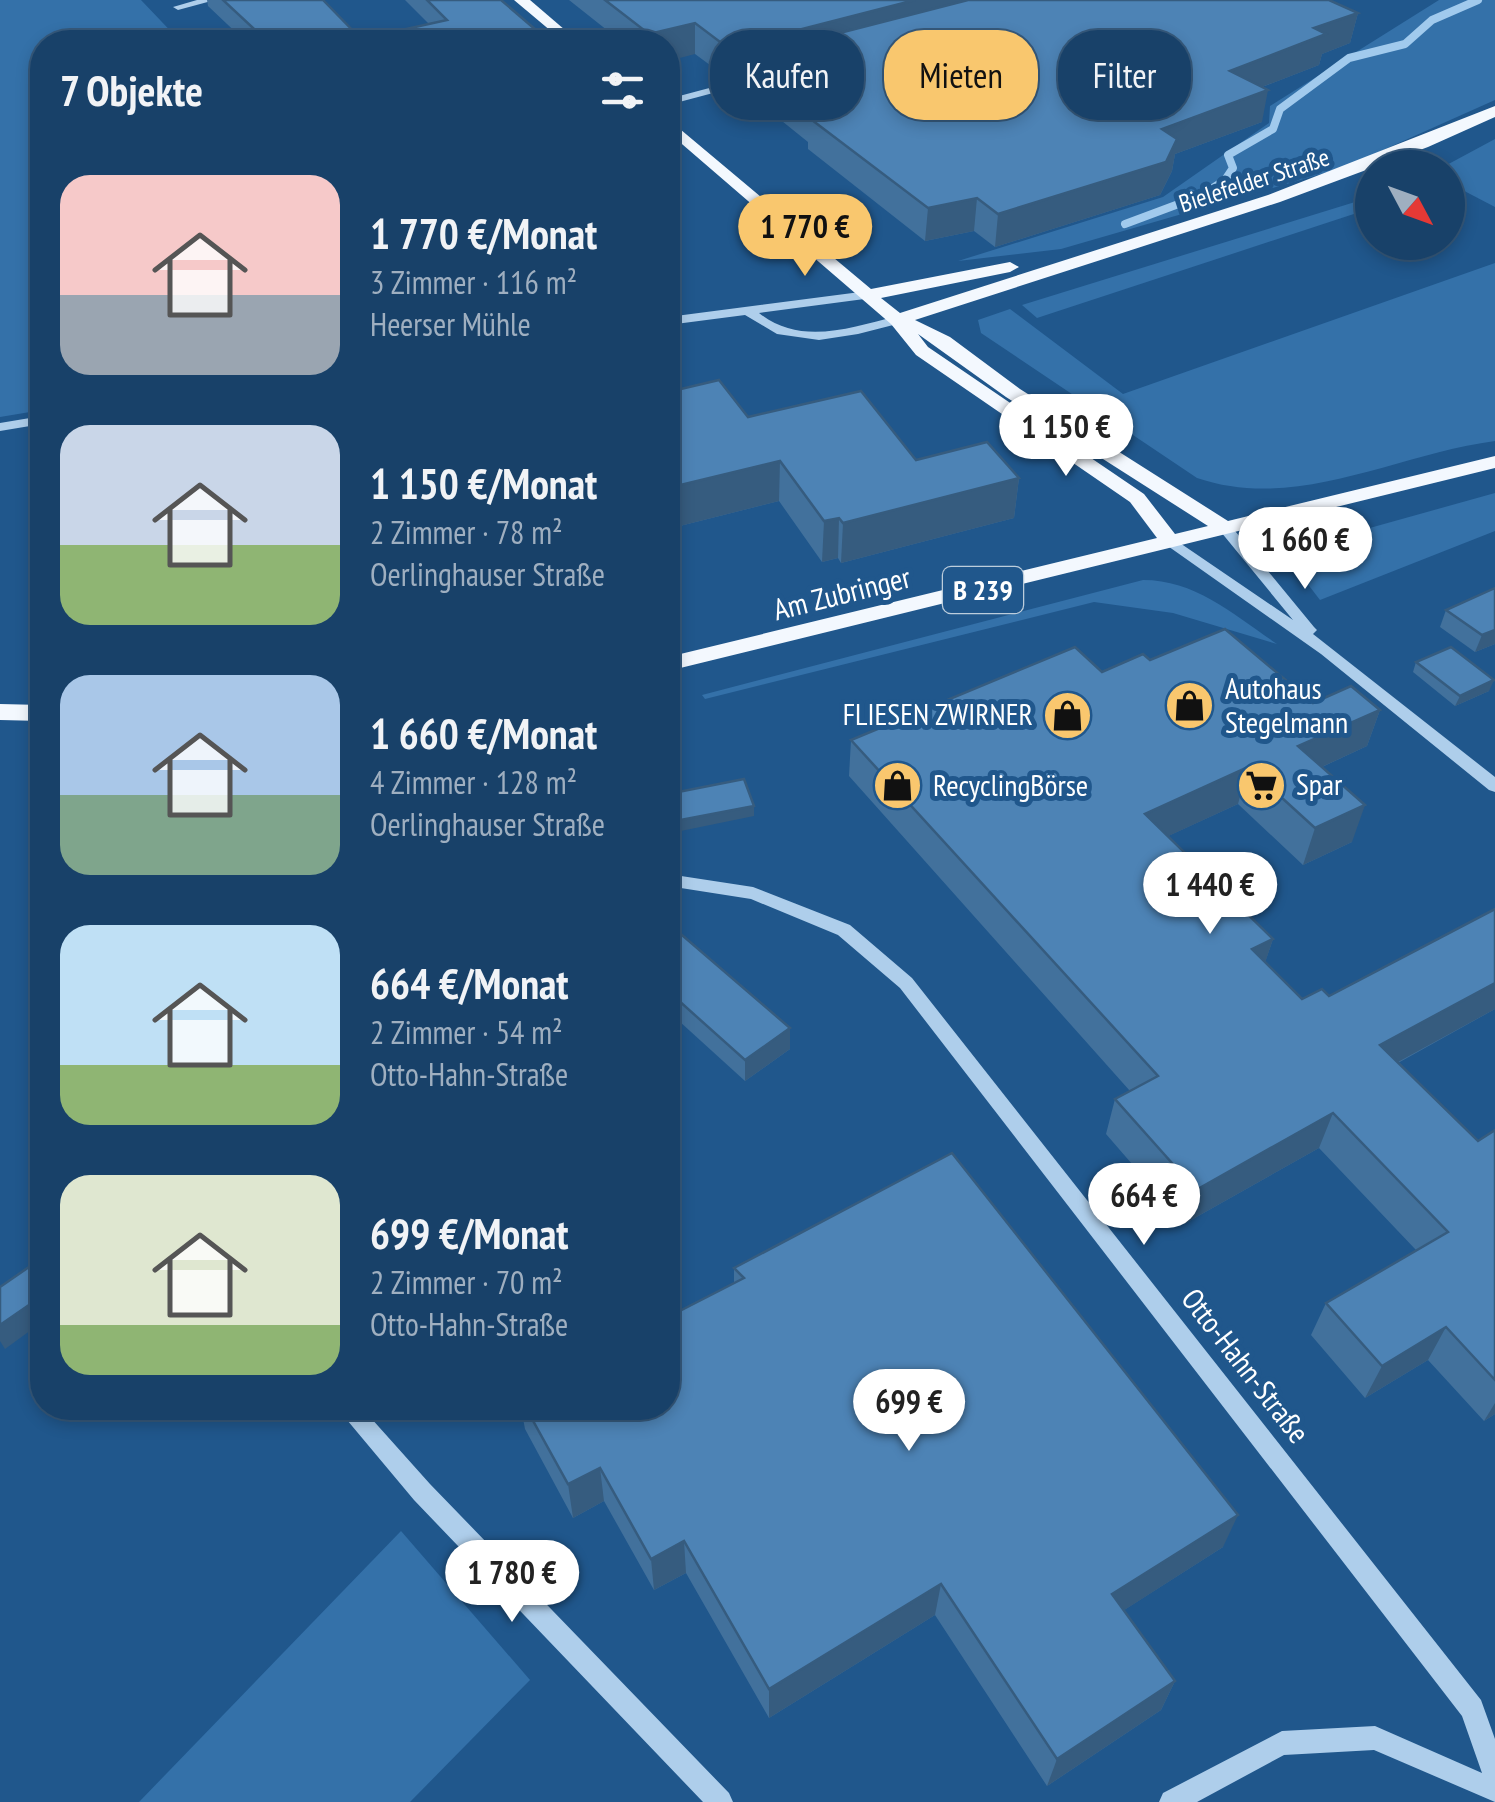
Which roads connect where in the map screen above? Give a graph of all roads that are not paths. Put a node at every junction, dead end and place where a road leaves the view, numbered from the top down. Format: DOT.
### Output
graph roads {
  1 [pos="210,0"];
  2 [pos="521,0"];
  3 [pos="178,7"];
  4 [pos="557,30"];
  5 [pos="710,91"];
  6 [pos="680,99"];
  7 [pos="1495,112"];
  8 [pos="680,134"];
  9 [pos="1079,258"];
  10 [pos="868,295"];
  11 [pos="748,310"];
  12 [pos="680,319"];
  13 [pos="896,320"];
  14 [pos="30,422"];
  15 [pos="0,427"];
  16 [pos="1495,462"];
  17 [pos="1226,528"];
  18 [pos="1172,544"];
  19 [pos="1326,650"];
  20 [pos="680,661"];
  21 [pos="0,712"];
  22 [pos="30,713"];
  23 [pos="1495,786"];
  24 [pos="680,882"];
  25 [pos="359,1420"];
  26 [pos="1495,1773"];
  27 [pos="1495,1791"];
  28 [pos="720,1802"];
  29 [pos="1172,1802"];
  1 -- 3 [label="street"];
  2 -- 4 [label="main road"];
  5 -- 6 [label="street"];
  7 -- 9 [label="main road, Bielefelder Straße"];
  8 -- 10 [label="main road"];
  9 -- 10 [label="main road, Bielefelder Straße"];
  9 -- 13 [label="main road, Bielefelder Straße"];
  10 -- 11 [label="street"];
  10 -- 13 [label="main road"];
  11 -- 12 [label="street"];
  11 -- 13 [label="street"];
  13 -- 17 [label="main road"];
  13 -- 18 [label="main road"];
  14 -- 15 [label="street"];
  16 -- 17 [label="main road, Am Zubringer / B 239"];
  17 -- 18 [label="main road, Am Zubringer / B 239"];
  17 -- 19 [label="street"];
  18 -- 19 [label="street"];
  18 -- 20 [label="main road, Am Zubringer / B 239"];
  19 -- 23 [label="street"];
  21 -- 22 [label="main road"];
  24 -- 26 [label="street, Otto-Hahn-Straße"];
  25 -- 28 [label="street"];
  27 -- 29 [label="street"];
}
